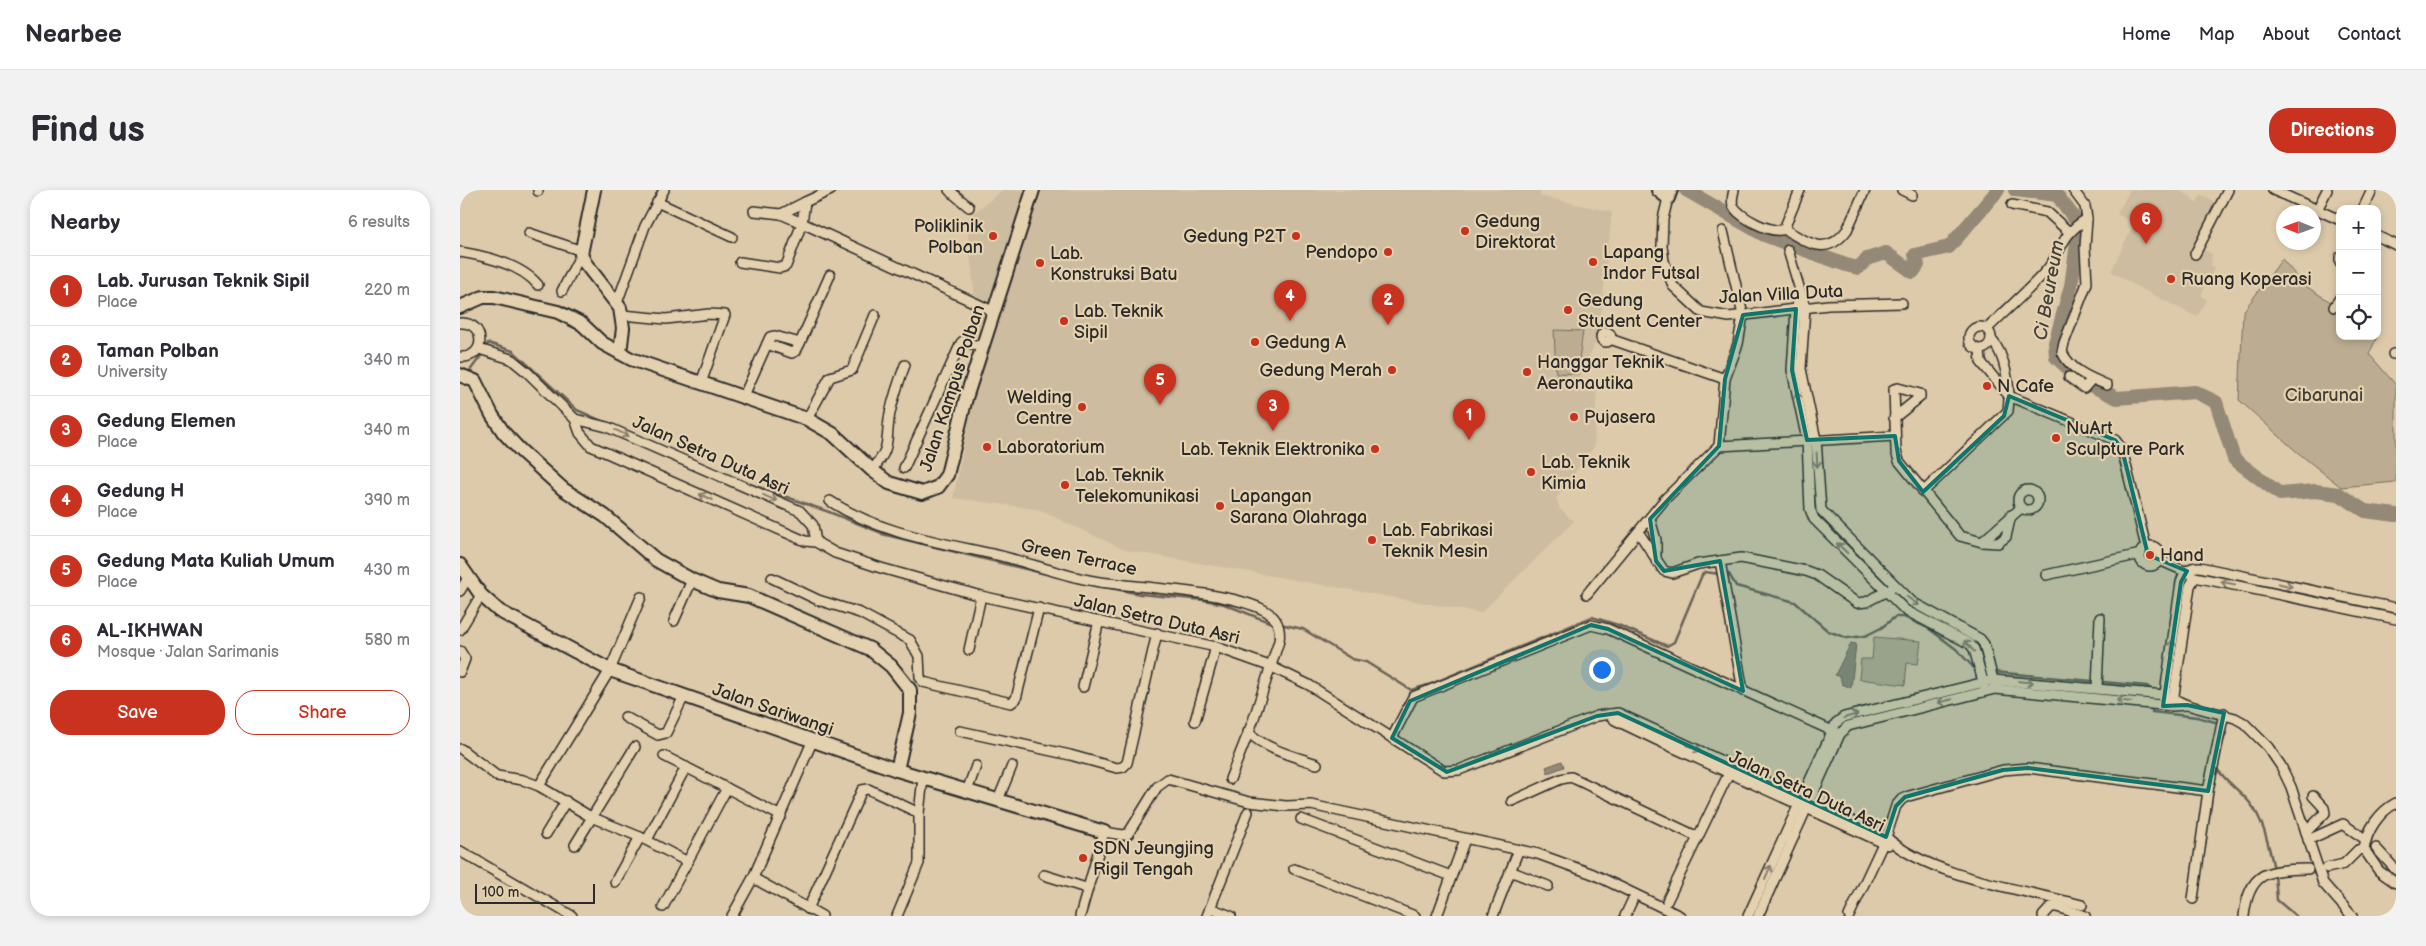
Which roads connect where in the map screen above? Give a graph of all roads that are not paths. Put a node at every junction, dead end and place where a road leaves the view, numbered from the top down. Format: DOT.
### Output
graph roads {
  1 [pos="594,190"];
  2 [pos="664,190"];
  3 [pos="831,190"];
  4 [pos="949,190"];
  5 [pos="1033,190"];
  6 [pos="1734,190"];
  7 [pos="1800,190"];
  8 [pos="1865,190"];
  9 [pos="1902,190"];
  10 [pos="2073,190"];
  11 [pos="2228,190"];
  12 [pos="2327,190"];
  13 [pos="2372,190"];
  14 [pos="2279,191"];
  15 [pos="1666,193"];
  16 [pos="1912,194"];
  17 [pos="657,202"];
  18 [pos="805,202"];
  19 [pos="2012,205"];
  20 [pos="2308,205"];
  21 [pos="2320,205"];
  22 [pos="2365,205"];
  23 [pos="969,207"];
  24 [pos="754,211"];
  25 [pos="2321,211"];
  26 [pos="781,214"];
  27 [pos="2336,218"];
  28 [pos="802,223"];
  29 [pos="2078,225"];
  30 [pos="1784,229"];
  31 [pos="1722,231"];
  32 [pos="529,233"];
  33 [pos="732,237"];
  34 [pos="2381,237"];
  35 [pos="2395,241"];
  36 [pos="1788,250"];
  37 [pos="460,252"];
  38 [pos="581,252"];
  39 [pos="2195,254"];
  40 [pos="740,262"];
  41 [pos="830,275"];
  42 [pos="538,285"];
  43 [pos="562,291"];
  44 [pos="1902,304"];
  45 [pos="2336,304"];
  46 [pos="460,307"];
  47 [pos="2334,307"];
  48 [pos="1800,308"];
  49 [pos="620,309"];
  50 [pos="995,312"];
  51 [pos="874,315"];
  52 [pos="1743,315"];
  53 [pos="460,323"];
  54 [pos="1987,329"];
  55 [pos="1610,339"];
  56 [pos="1991,339"];
  57 [pos="983,348"];
  58 [pos="479,349"];
  59 [pos="1980,350"];
  60 [pos="620,354"];
  61 [pos="460,357"];
  62 [pos="905,365"];
  63 [pos="460,375"];
  64 [pos="2069,377"];
  65 [pos="1725,379"];
  66 [pos="2089,382"];
  67 [pos="701,383"];
  68 [pos="2107,385"];
  69 [pos="2009,396"];
  70 [pos="743,398"];
  71 [pos="1894,418"];
  72 [pos="575,419"];
  73 [pos="807,419"];
  74 [pos="1895,436"];
  75 [pos="1811,440"];
  76 [pos="1719,446"];
  77 [pos="904,468"];
  78 [pos="872,470"];
  79 [pos="1923,492"];
  80 [pos="830,501"];
  81 [pos="2021,508"];
  82 [pos="2012,515"];
  83 [pos="1650,519"];
  84 [pos="1639,533"];
  85 [pos="816,542"];
  86 [pos="1982,542"];
  87 [pos="2143,550"];
  88 [pos="2159,560"];
  89 [pos="1656,561"];
  90 [pos="1720,561"];
  91 [pos="460,566"];
  92 [pos="2187,571"];
  93 [pos="2046,575"];
  94 [pos="469,576"];
  95 [pos="772,578"];
  96 [pos="2195,578"];
  97 [pos="692,580"];
  98 [pos="2261,580"];
  99 [pos="1895,587"];
  100 [pos="2258,590"];
  101 [pos="460,591"];
  102 [pos="1887,592"];
  103 [pos="1587,594"];
  104 [pos="482,595"];
  105 [pos="981,596"];
  106 [pos="640,597"];
  107 [pos="2364,602"];
  108 [pos="1039,608"];
  109 [pos="2396,608"];
  110 [pos="2362,612"];
  111 [pos="2100,618"];
  112 [pos="2396,619"];
  113 [pos="674,621"];
  114 [pos="1099,621"];
  115 [pos="460,630"];
  116 [pos="1156,633"];
  117 [pos="1216,647"];
  118 [pos="969,650"];
  119 [pos="460,651"];
  120 [pos="1272,667"];
  121 [pos="610,670"];
  122 [pos="460,672"];
  123 [pos="1994,684"];
  124 [pos="1984,686"];
  125 [pos="1083,687"];
  126 [pos="2097,688"];
  127 [pos="1743,691"];
  128 [pos="684,696"];
  129 [pos="2168,700"];
  130 [pos="2224,713"];
  131 [pos="625,717"];
  132 [pos="1195,721"];
  133 [pos="960,731"];
  134 [pos="1248,732"];
  135 [pos="1836,732"];
  136 [pos="1392,738"];
  137 [pos="812,742"];
  138 [pos="635,747"];
  139 [pos="461,749"];
  140 [pos="664,756"];
  141 [pos="1710,759"];
  142 [pos="1317,764"];
  143 [pos="976,766"];
  144 [pos="1012,766"];
  145 [pos="686,767"];
  146 [pos="897,770"];
  147 [pos="1728,773"];
  148 [pos="923,778"];
  149 [pos="1230,779"];
  150 [pos="1752,779"];
  151 [pos="539,786"];
  152 [pos="727,788"];
  153 [pos="967,791"];
  154 [pos="2208,791"];
  155 [pos="2313,796"];
  156 [pos="998,800"];
  157 [pos="566,801"];
  158 [pos="1512,802"];
  159 [pos="1804,803"];
  160 [pos="2396,803"];
  161 [pos="1248,812"];
  162 [pos="919,813"];
  163 [pos="781,816"];
  164 [pos="591,817"];
  165 [pos="1301,819"];
  166 [pos="1104,832"];
  167 [pos="546,834"];
  168 [pos="2307,836"];
  169 [pos="1698,837"];
  170 [pos="643,839"];
  171 [pos="2366,839"];
  172 [pos="1885,841"];
  173 [pos="1464,842"];
  174 [pos="575,844"];
  175 [pos="2376,848"];
  176 [pos="2364,849"];
  177 [pos="460,851"];
  178 [pos="1517,854"];
  179 [pos="688,862"];
  180 [pos="2327,868"];
  181 [pos="1294,869"];
  182 [pos="2308,869"];
  183 [pos="2396,870"];
  184 [pos="1510,871"];
  185 [pos="1044,875"];
  186 [pos="1451,876"];
  187 [pos="753,878"];
  188 [pos="614,882"];
  189 [pos="2396,883"];
  190 [pos="1548,886"];
  191 [pos="1086,888"];
  192 [pos="2193,900"];
  193 [pos="1632,901"];
  194 [pos="1667,901"];
  195 [pos="2082,904"];
  196 [pos="663,907"];
  197 [pos="808,909"];
  198 [pos="1209,912"];
  199 [pos="572,916"];
  200 [pos="732,916"];
  201 [pos="822,916"];
  202 [pos="897,916"];
  203 [pos="1080,916"];
  204 [pos="1231,916"];
  205 [pos="1414,916"];
  206 [pos="1437,916"];
  207 [pos="1493,916"];
  208 [pos="1626,916"];
  209 [pos="1680,916"];
  210 [pos="1748,916"];
  211 [pos="1758,916"];
  212 [pos="1849,916"];
  213 [pos="2042,916"];
  214 [pos="2086,916"];
  215 [pos="2244,916"];
  216 [pos="2352,916"];
  1 -- 38 [label="street"];
  2 -- 17 [label="street"];
  3 -- 18 [label="street"];
  4 -- 23 [label="street"];
  5 -- 50 [label="street, Jalan Kampus Polban"];
  6 -- 30 [label="street"];
  7 -- 30 [label="street"];
  8 -- 30 [label="street"];
  9 -- 16 [label="street"];
  10 -- 29 [label="street"];
  11 -- 39 [label="street"];
  12 -- 21 [label="street"];
  13 -- 22 [label="street"];
  14 -- 20 [label="street"];
  15 -- 52 [label="street, Jalan Villa Duta"];
  17 -- 33 [label="street"];
  17 -- 49 [label="street"];
  18 -- 26 [label="street"];
  18 -- 28 [label="street"];
  19 -- 29 [label="street"];
  24 -- 26 [label="street"];
  25 -- 27 [label="street"];
  26 -- 28 [label="street"];
  28 -- 40 [label="street"];
  28 -- 50 [label="street"];
  29 -- 54 [label="street"];
  29 -- 66 [label="street"];
  31 -- 52 [label="street"];
  32 -- 38 [label="street"];
  34 -- 35 [label="street"];
  36 -- 48 [label="street"];
  37 -- 42 [label="street"];
  38 -- 43 [label="street"];
  38 -- 49 [label="street"];
  41 -- 70 [label="street"];
  44 -- 48 [label="street, Jalan Villa Duta"];
  45 -- 47 [label="street"];
  46 -- 60 [label="street, Jalan Kampus Polban"];
  48 -- 52 [label="street, Jalan Villa Duta"];
  48 -- 75 [label="street"];
  49 -- 60 [label="street"];
  49 -- 67 [label="street"];
  50 -- 57 [label="street, Jalan Kampus Polban"];
  51 -- 73 [label="street"];
  52 -- 65 [label="street"];
  53 -- 58 [label="street"];
  54 -- 56 [label="street"];
  54 -- 59 [label="street"];
  55 -- 65 [label="street"];
  56 -- 59 [label="street"];
  56 -- 69 [label="street"];
  57 -- 77 [label="street"];
  57 -- 78 [label="street, Jalan Kampus Polban"];
  58 -- 61 [label="street"];
  58 -- 72 [label="street, Jalan Setra Duta Asri"];
  59 -- 69 [label="street"];
  60 -- 67 [label="street, Jalan Kampus Polban"];
  62 -- 78 [label="street"];
  63 -- 97 [label="street"];
  64 -- 66 [label="street"];
  65 -- 76 [label="street"];
  66 -- 68 [label="street"];
  67 -- 70 [label="street, Jalan Kampus Polban"];
  69 -- 79 [label="street"];
  69 -- 87 [label="street"];
  70 -- 73 [label="street, Jalan Kampus Polban"];
  71 -- 74 [label="street"];
  85 -- 72 [label="street, Jalan Setra Duta Asri, one-way"];
  72 -- 85 [label="street, Jalan Setra Duta Asri, one-way"];
  73 -- 78 [label="street, Jalan Kampus Polban"];
  74 -- 75 [label="street"];
  74 -- 79 [label="street"];
  75 -- 76 [label="street"];
  75 -- 99 [label="street, one-way"];
  102 -- 75 [label="street, one-way"];
  76 -- 83 [label="street"];
  79 -- 86 [label="street"];
  80 -- 120 [label="street, Green Terrace"];
  81 -- 82 [label="street"];
  82 -- 86 [label="street"];
  82 -- 86 [label="street"];
  83 -- 84 [label="street"];
  83 -- 89 [label="street"];
  84 -- 89 [label="street"];
  84 -- 103 [label="street"];
  85 -- 105 [label="street, Jalan Setra Duta Asri"];
  87 -- 88 [label="street"];
  87 -- 88 [label="street"];
  87 -- 93 [label="street"];
  88 -- 92 [label="street"];
  89 -- 90 [label="street"];
  90 -- 102 [label="street"];
  90 -- 127 [label="street"];
  91 -- 94 [label="street, Jalan Sariwangi"];
  92 -- 96 [label="street"];
  92 -- 98 [label="street"];
  129 -- 92 [label="street, one-way"];
  94 -- 101 [label="street"];
  94 -- 104 [label="street, Jalan Sariwangi"];
  95 -- 108 [label="street"];
  100 -- 96 [label="street, one-way"];
  96 -- 129 [label="street"];
  97 -- 113 [label="street"];
  97 -- 146 [label="street"];
  98 -- 100 [label="street"];
  98 -- 107 [label="street, one-way"];
  99 -- 102 [label="street"];
  99 -- 123 [label="street, one-way"];
  100 -- 110 [label="street"];
  124 -- 102 [label="street, one-way"];
  104 -- 115 [label="street"];
  104 -- 121 [label="street, Jalan Sariwangi"];
  105 -- 108 [label="street, Jalan Setra Duta Asri"];
  105 -- 118 [label="street"];
  106 -- 121 [label="street"];
  107 -- 109 [label="street"];
  107 -- 110 [label="street"];
  108 -- 114 [label="street, Jalan Setra Duta Asri"];
  110 -- 112 [label="street"];
  111 -- 126 [label="street"];
  114 -- 116 [label="street, Jalan Setra Duta Asri"];
  114 -- 125 [label="street"];
  116 -- 117 [label="street, Jalan Setra Duta Asri"];
  116 -- 133 [label="street"];
  117 -- 120 [label="street, Jalan Setra Duta Asri"];
  117 -- 132 [label="street"];
  119 -- 122 [label="street"];
  120 -- 134 [label="street, Green Terrace"];
  120 -- 136 [label="street, Jalan Setra Duta Asri"];
  121 -- 128 [label="street, Jalan Sariwangi"];
  121 -- 151 [label="street"];
  123 -- 124 [label="street"];
  123 -- 126 [label="street, one-way"];
  129 -- 123 [label="street, one-way"];
  124 -- 135 [label="street"];
  126 -- 129 [label="street"];
  127 -- 135 [label="street"];
  127 -- 136 [label="street"];
  128 -- 131 [label="street"];
  128 -- 137 [label="street, Jalan Sariwangi"];
  129 -- 130 [label="street"];
  130 -- 154 [label="street"];
  130 -- 168 [label="street"];
  134 -- 142 [label="street"];
  134 -- 149 [label="street, Green Terrace"];
  135 -- 159 [label="street"];
  136 -- 141 [label="street, Jalan Setra Duta Asri"];
  137 -- 146 [label="street, Jalan Sariwangi"];
  137 -- 163 [label="street"];
  138 -- 164 [label="street"];
  139 -- 151 [label="street"];
  140 -- 145 [label="street"];
  141 -- 147 [label="street, Jalan Setra Duta Asri"];
  141 -- 150 [label="street, Jalan Setra Duta Asri"];
  143 -- 153 [label="street"];
  144 -- 156 [label="street"];
  145 -- 152 [label="street"];
  145 -- 170 [label="street"];
  146 -- 148 [label="street, Jalan Sariwangi"];
  147 -- 150 [label="street, Jalan Setra Duta Asri"];
  147 -- 169 [label="street"];
  148 -- 153 [label="street, Jalan Sariwangi"];
  148 -- 162 [label="street"];
  150 -- 159 [label="street, Jalan Setra Duta Asri"];
  151 -- 157 [label="street"];
  152 -- 163 [label="street"];
  152 -- 179 [label="street"];
  153 -- 156 [label="street, Jalan Sariwangi"];
  154 -- 172 [label="street"];
  154 -- 192 [label="street"];
  155 -- 168 [label="street"];
  156 -- 166 [label="street, Jalan Sariwangi"];
  157 -- 164 [label="street"];
  157 -- 167 [label="street"];
  158 -- 169 [label="street"];
  159 -- 172 [label="street, Jalan Setra Duta Asri"];
  210 -- 159 [label="street, one-way"];
  159 -- 211 [label="street"];
  160 -- 171 [label="street"];
  161 -- 198 [label="street"];
  162 -- 197 [label="street"];
  162 -- 202 [label="street"];
  163 -- 187 [label="street"];
  164 -- 170 [label="street"];
  164 -- 174 [label="street"];
  165 -- 186 [label="street"];
  166 -- 191 [label="street"];
  166 -- 209 [label="street"];
  168 -- 171 [label="street"];
  168 -- 216 [label="street"];
  169 -- 194 [label="street"];
  170 -- 179 [label="street"];
  170 -- 188 [label="street"];
  171 -- 176 [label="street"];
  172 -- 195 [label="street, Jalan Setra Duta Asri"];
  172 -- 212 [label="street"];
  173 -- 186 [label="street"];
  175 -- 183 [label="street"];
  176 -- 180 [label="street"];
  176 -- 189 [label="street"];
  177 -- 199 [label="street"];
  178 -- 184 [label="street"];
  179 -- 196 [label="street"];
  181 -- 205 [label="street"];
  182 -- 215 [label="street"];
  184 -- 190 [label="street"];
  184 -- 207 [label="street"];
  185 -- 191 [label="street"];
  186 -- 206 [label="street"];
  187 -- 197 [label="street"];
  187 -- 200 [label="street"];
  191 -- 203 [label="street"];
  193 -- 208 [label="street"];
  197 -- 201 [label="street"];
  198 -- 204 [label="street"];
  213 -- 214 [label="street"];
}
